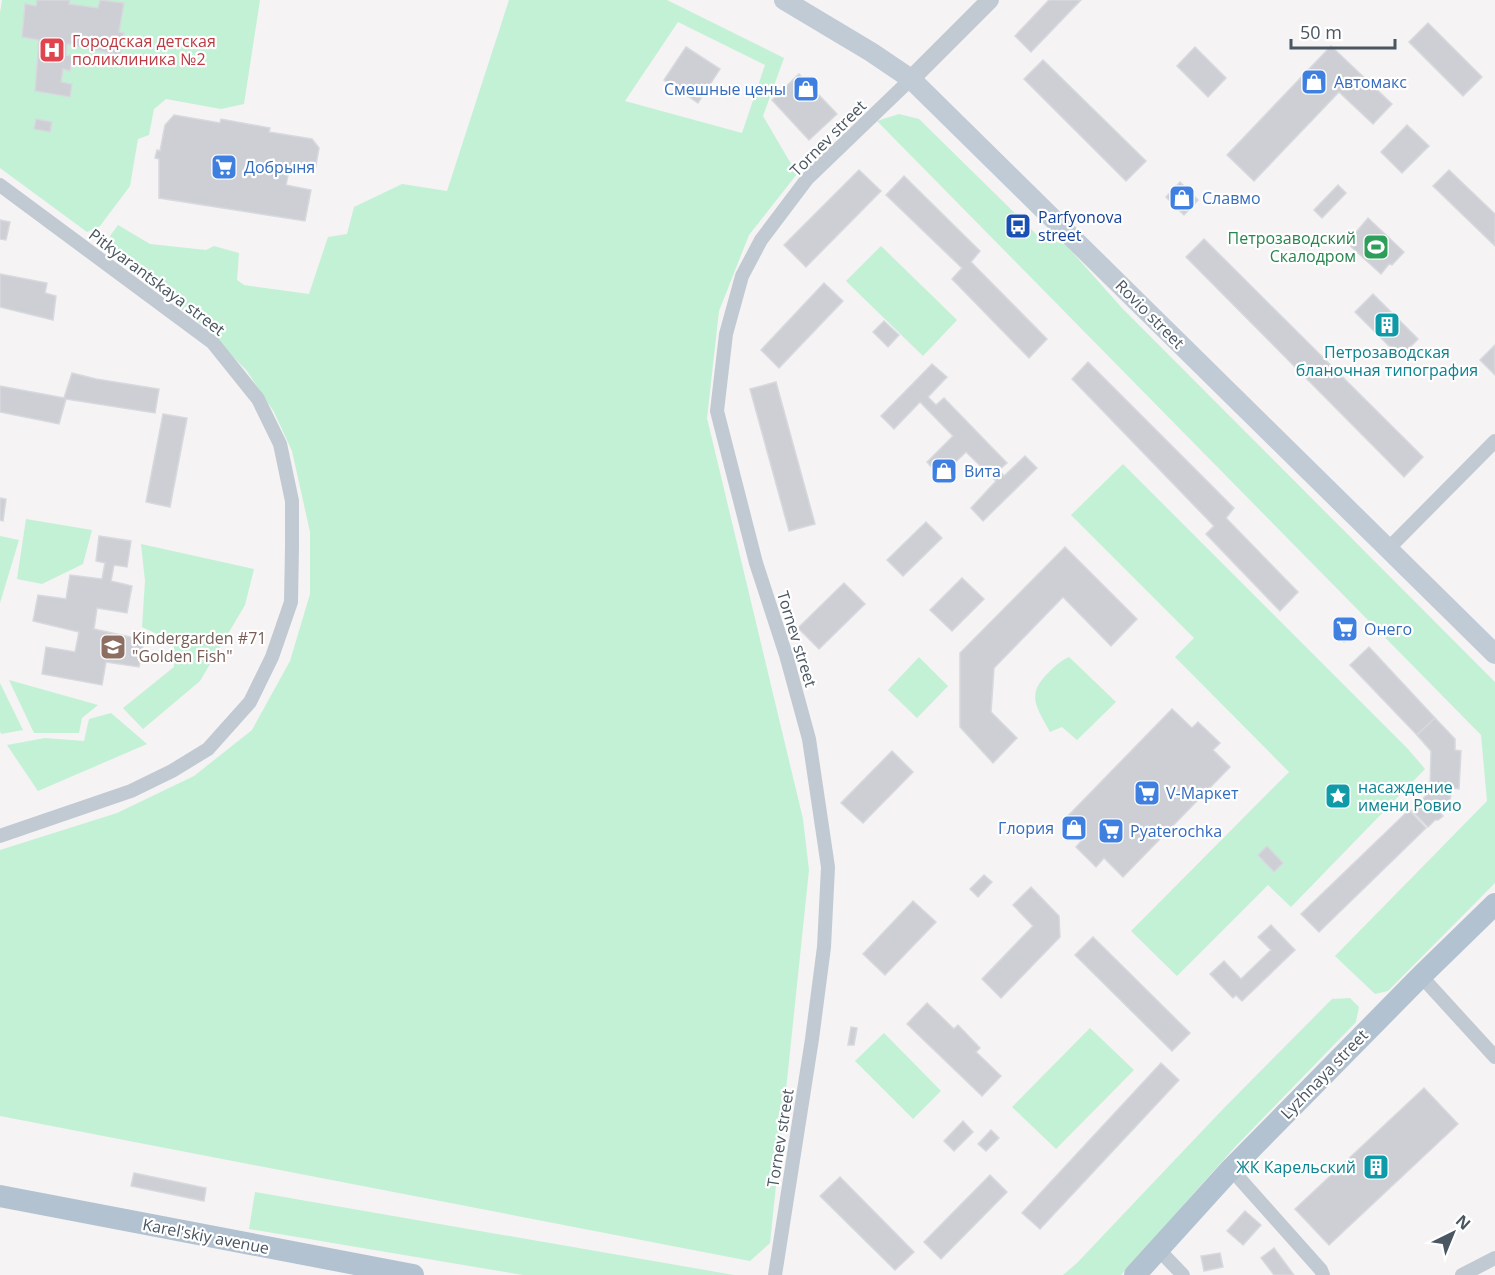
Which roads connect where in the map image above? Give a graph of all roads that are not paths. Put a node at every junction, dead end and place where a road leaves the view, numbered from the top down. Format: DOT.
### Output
graph roads {
  1 [pos="784,0"];
  2 [pos="990,0"];
  3 [pos="911,80"];
  4 [pos="0,185"];
  5 [pos="1495,441"];
  6 [pos="1388,549"];
  7 [pos="1495,654"];
  8 [pos="0,836"];
  9 [pos="1495,904"];
  10 [pos="1421,976"];
  11 [pos="1495,1056"];
  12 [pos="1232,1169"];
  13 [pos="0,1196"];
  14 [pos="1159,1250"];
  15 [pos="1495,1258"];
  16 [pos="413,1275"];
  17 [pos="775,1275"];
  18 [pos="1135,1275"];
  19 [pos="1183,1275"];
  20 [pos="1323,1275"];
  21 [pos="1462,1275"];
  1 -- 3 [label="main road, Rovio street"];
  2 -- 3 [label="street"];
  3 -- 6 [label="main road, Rovio street"];
  3 -- 17 [label="street, Tornev street"];
  4 -- 8 [label="street, Pitkyarantskaya street"];
  5 -- 6 [label="street"];
  6 -- 7 [label="main road, Rovio street"];
  9 -- 10 [label="main road, Lyzhnaya street"];
  10 -- 11 [label="street"];
  10 -- 12 [label="main road, Lyzhnaya street"];
  12 -- 14 [label="main road, Lyzhnaya street"];
  12 -- 20 [label="street"];
  13 -- 16 [label="main road, Karel'skiy avenue"];
  14 -- 18 [label="main road"];
  14 -- 19 [label="street"];
  15 -- 21 [label="street"];
}
